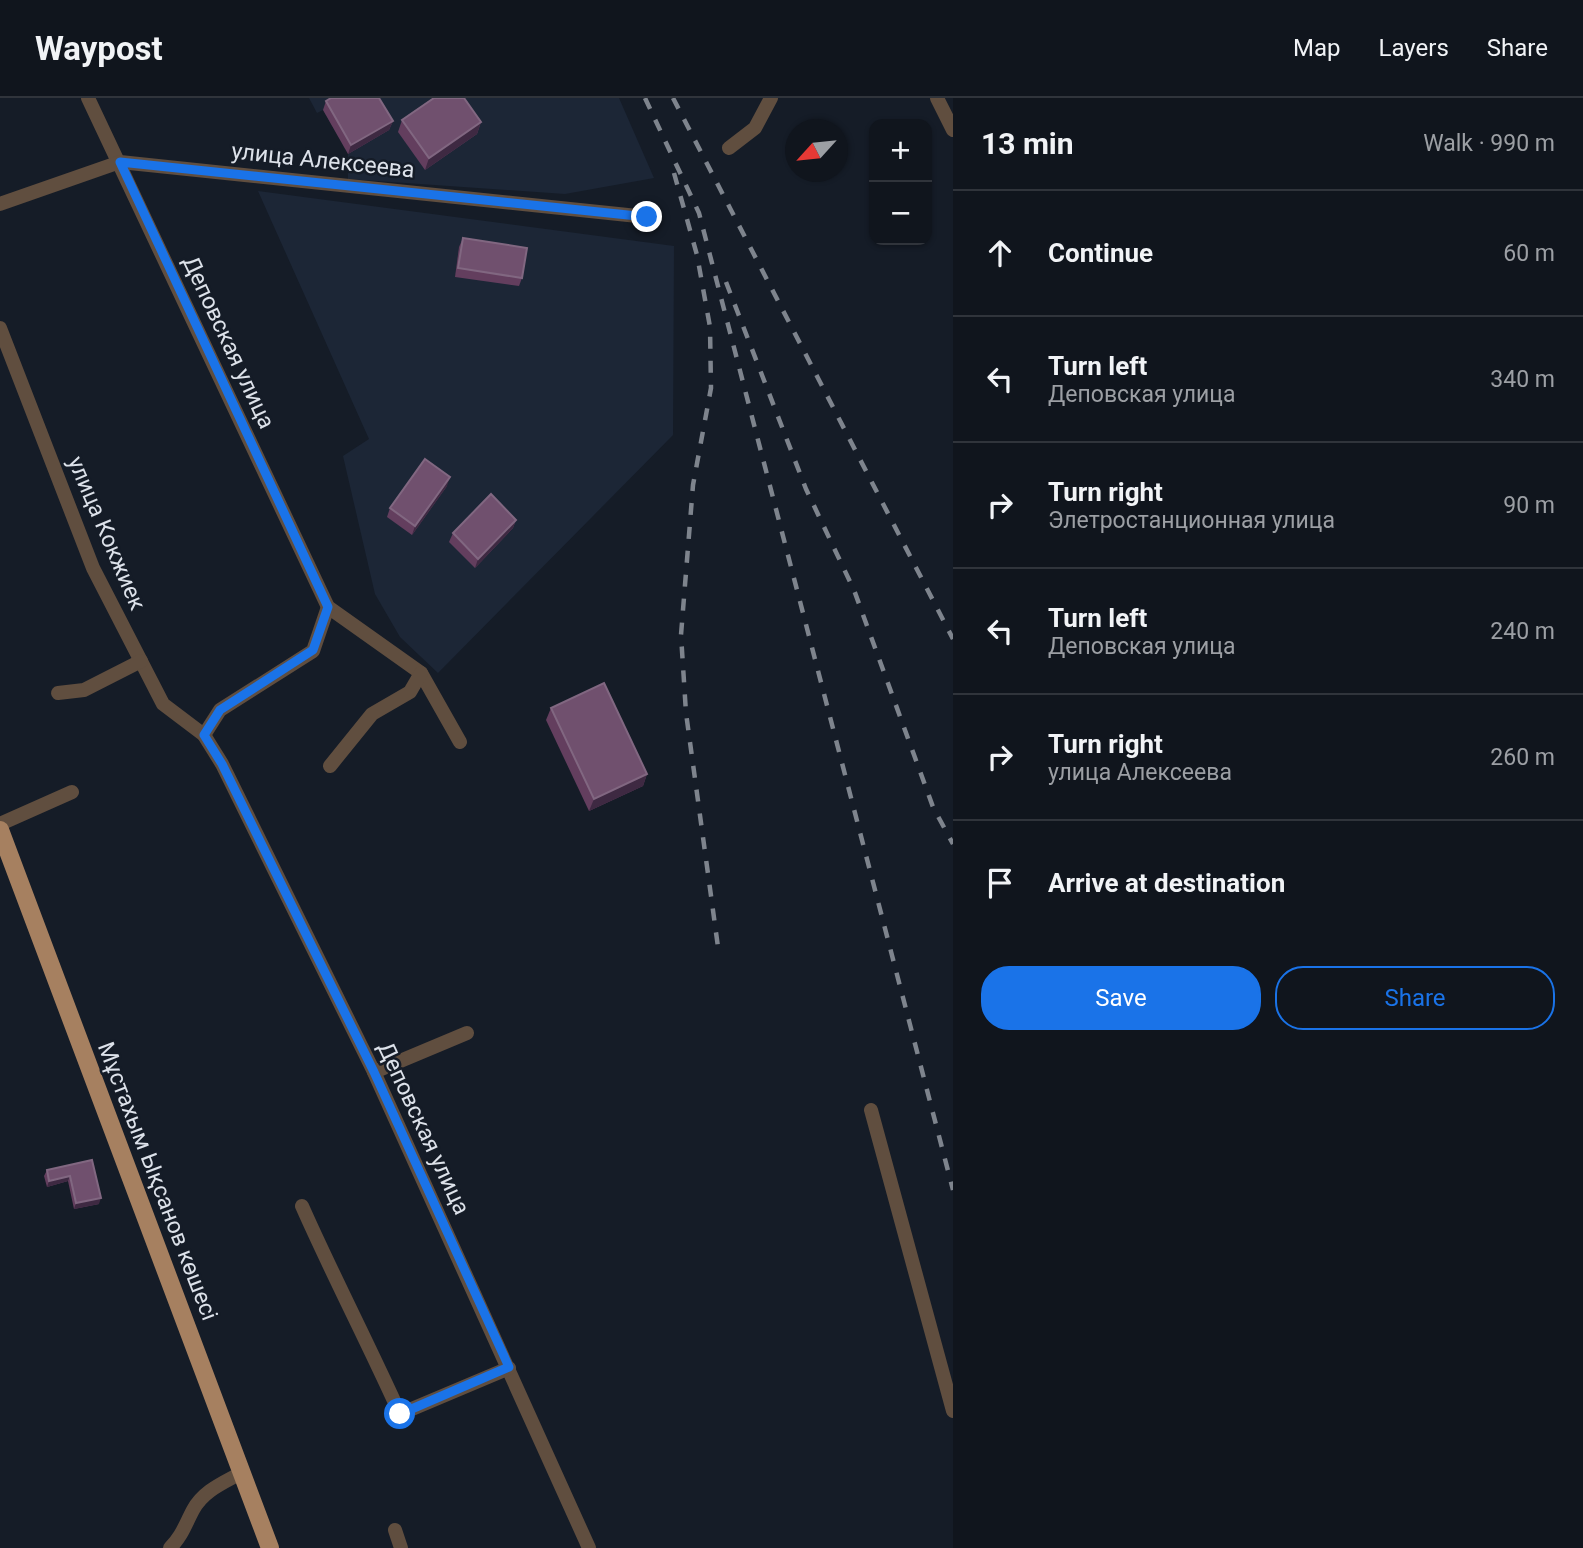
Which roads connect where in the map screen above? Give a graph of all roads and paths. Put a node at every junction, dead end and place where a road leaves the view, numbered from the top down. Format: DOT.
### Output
graph roads {
  1 [pos="88,98"];
  2 [pos="771,98"];
  3 [pos="937,98"];
  4 [pos="953,130"];
  5 [pos="729,148"];
  6 [pos="120,162"];
  7 [pos="0,204"];
  8 [pos="647,217"];
  9 [pos="0,328"];
  10 [pos="328,607"];
  11 [pos="141,661"];
  12 [pos="421,673"];
  13 [pos="58,693"];
  14 [pos="204,735"];
  15 [pos="460,742"];
  16 [pos="330,766"];
  17 [pos="72,792"];
  18 [pos="0,824"];
  19 [pos="0,830"];
  20 [pos="467,1033"];
  21 [pos="374,1072"];
  22 [pos="871,1110"];
  23 [pos="302,1206"];
  24 [pos="509,1367"];
  25 [pos="953,1411"];
  26 [pos="241,1473"];
  27 [pos="395,1530"];
  28 [pos="170,1548"];
  29 [pos="270,1548"];
  30 [pos="401,1548"];
  31 [pos="589,1548"];
  1 -- 6 [label="street, Деповская улица"];
  2 -- 5 [label="street"];
  3 -- 4 [label="street"];
  6 -- 7 [label="street, улица Алексеева"];
  6 -- 8 [label="street, улица Алексеева"];
  6 -- 10 [label="street, Деповская улица"];
  9 -- 11 [label="street, улица Кокжиек"];
  10 -- 12 [label="street"];
  10 -- 14 [label="street"];
  11 -- 13 [label="street"];
  11 -- 14 [label="street, улица Кокжиек"];
  12 -- 15 [label="street"];
  12 -- 16 [label="street"];
  14 -- 21 [label="street, Деповская улица"];
  17 -- 18 [label="street"];
  19 -- 26 [label="main road, Мұстахым Ықсанов көшесі"];
  20 -- 21 [label="street"];
  21 -- 24 [label="street, Деповская улица"];
  22 -- 25 [label="street"];
  23 -- 24 [label="street"];
  24 -- 31 [label="street, Деповская улица"];
  26 -- 28 [label="street"];
  26 -- 29 [label="main road, Мұстахым Ықсанов көшесі"];
  27 -- 30 [label="street"];
}
